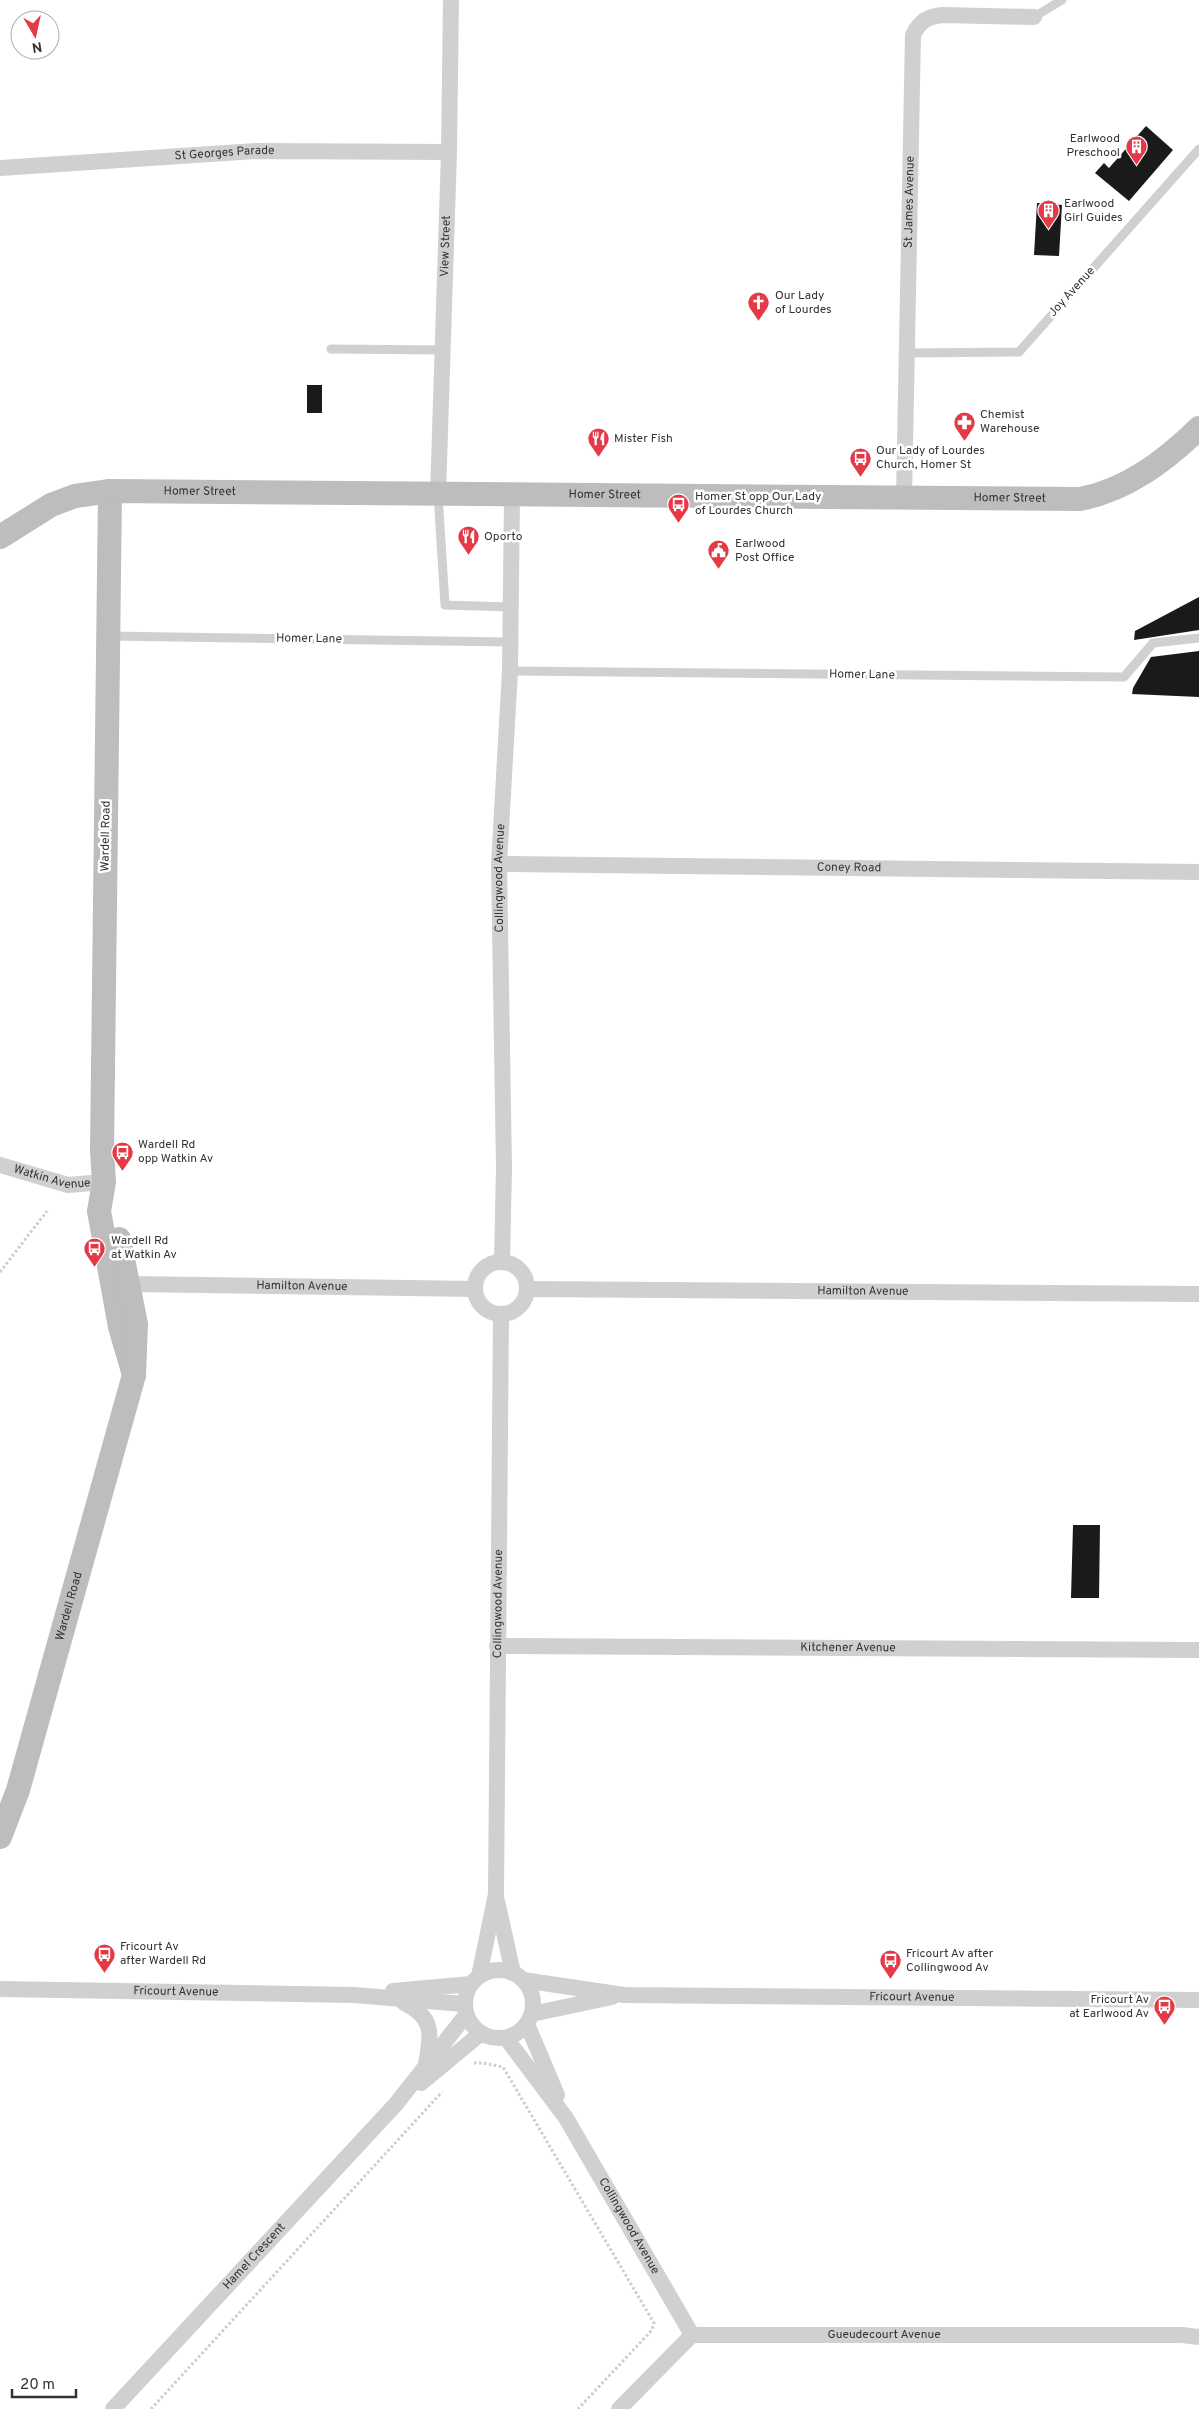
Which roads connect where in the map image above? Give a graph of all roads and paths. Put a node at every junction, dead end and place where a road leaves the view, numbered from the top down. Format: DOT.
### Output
graph roads {
  1 [pos="451,0"];
  2 [pos="1062,0"];
  3 [pos="1034,17"];
  4 [pos="1199,149"];
  5 [pos="449,152"];
  6 [pos="0,168"];
  7 [pos="331,349"];
  8 [pos="444,350"];
  9 [pos="908,353"];
  10 [pos="1199,428"];
  11 [pos="110,490"];
  12 [pos="438,494"];
  13 [pos="512,495"];
  14 [pos="904,498"];
  15 [pos="0,537"];
  16 [pos="511,607"];
  17 [pos="108,636"];
  18 [pos="1199,638"];
  19 [pos="510,642"];
  20 [pos="510,671"];
  21 [pos="499,864"];
  22 [pos="1199,872"];
  23 [pos="0,1165"];
  24 [pos="104,1182"];
  25 [pos="47,1212"];
  26 [pos="502,1262"];
  27 [pos="0,1272"];
  28 [pos="130,1284"];
  29 [pos="475,1289"];
  30 [pos="527,1289"];
  31 [pos="1199,1294"];
  32 [pos="501,1314"];
  33 [pos="134,1375"];
  34 [pos="497,1646"];
  35 [pos="1199,1650"];
  36 [pos="0,1837"];
  37 [pos="496,1894"];
  38 [pos="518,1976"];
  39 [pos="475,1980"];
  40 [pos="0,1989"];
  41 [pos="624,1994"];
  42 [pos="354,1995"];
  43 [pos="397,1999"];
  44 [pos="1199,2000"];
  45 [pos="465,2009"];
  46 [pos="530,2019"];
  47 [pos="480,2034"];
  48 [pos="506,2038"];
  49 [pos="470,2064"];
  50 [pos="426,2066"];
  51 [pos="446,2087"];
  52 [pos="396,2104"];
  53 [pos="566,2118"];
  54 [pos="1199,2332"];
  55 [pos="692,2335"];
  56 [pos="1182,2336"];
  57 [pos="1199,2338"];
  58 [pos="113,2409"];
  59 [pos="151,2409"];
  60 [pos="578,2409"];
  61 [pos="619,2409"];
  1 -- 5 [label="street, View Street"];
  2 -- 3 [label="lane"];
  3 -- 9 [label="street, St James Avenue"];
  4 -- 9 [label="lane, Joy Avenue"];
  5 -- 6 [label="street, St Georges Parade"];
  5 -- 8 [label="street, View Street"];
  7 -- 8 [label="lane"];
  8 -- 12 [label="street, View Street"];
  9 -- 14 [label="street, St James Avenue"];
  10 -- 14 [label="street, Homer Street"];
  11 -- 12 [label="street, Homer Street"];
  11 -- 15 [label="street, Homer Street"];
  11 -- 17 [label="street, Wardell Road"];
  12 -- 13 [label="street, Homer Street"];
  12 -- 16 [label="lane"];
  13 -- 14 [label="street, Homer Street"];
  13 -- 16 [label="street, Collingwood Avenue"];
  16 -- 19 [label="street, Collingwood Avenue"];
  17 -- 19 [label="lane, Homer Lane"];
  17 -- 24 [label="street, Wardell Road"];
  18 -- 20 [label="lane, Homer Lane"];
  19 -- 20 [label="street, Collingwood Avenue"];
  20 -- 21 [label="street, Collingwood Avenue"];
  21 -- 22 [label="street, Coney Road"];
  21 -- 26 [label="street, Collingwood Avenue"];
  23 -- 24 [label="street, Watkin Avenue"];
  24 -- 28 [label="street, Wardell Road"];
  24 -- 33 [label="street, Wardell Road"];
  25 -- 27 [label="path"];
  26 -- 29 [label="street"];
  26 -- 30 [label="street"];
  28 -- 29 [label="street, Hamilton Avenue"];
  28 -- 33 [label="street, Wardell Road"];
  29 -- 32 [label="street"];
  30 -- 31 [label="street, Hamilton Avenue"];
  30 -- 32 [label="street"];
  32 -- 34 [label="street, Collingwood Avenue"];
  33 -- 36 [label="street, Wardell Road"];
  34 -- 35 [label="street, Kitchener Avenue"];
  34 -- 37 [label="street, Collingwood Avenue"];
  37 -- 38 [label="street, Collingwood Avenue"];
  37 -- 39 [label="street, Collingwood Avenue"];
  38 -- 39 [label="street"];
  38 -- 41 [label="street, Fricourt Avenue"];
  38 -- 46 [label="street"];
  39 -- 42 [label="street, Fricourt Avenue"];
  39 -- 45 [label="street"];
  40 -- 42 [label="street, Fricourt Avenue"];
  41 -- 44 [label="street, Fricourt Avenue"];
  41 -- 46 [label="street, Fricourt Avenue"];
  42 -- 43 [label="street, Fricourt Avenue"];
  43 -- 45 [label="street, Fricourt Avenue"];
  43 -- 50 [label="street"];
  45 -- 47 [label="street"];
  45 -- 50 [label="street, Hamel Crescent"];
  46 -- 48 [label="street"];
  46 -- 53 [label="street, Collingwood Avenue"];
  47 -- 48 [label="street"];
  47 -- 52 [label="street, Hamel Crescent"];
  48 -- 53 [label="street, Collingwood Avenue"];
  49 -- 60 [label="path"];
  50 -- 52 [label="street, Hamel Crescent"];
  51 -- 59 [label="path"];
  52 -- 58 [label="street, Hamel Crescent"];
  53 -- 55 [label="street, Collingwood Avenue"];
  54 -- 56 [label="street, Gueudecourt Avenue"];
  55 -- 56 [label="street, Gueudecourt Avenue"];
  55 -- 61 [label="street"];
  56 -- 57 [label="street, Gueudecourt Avenue"];
}
